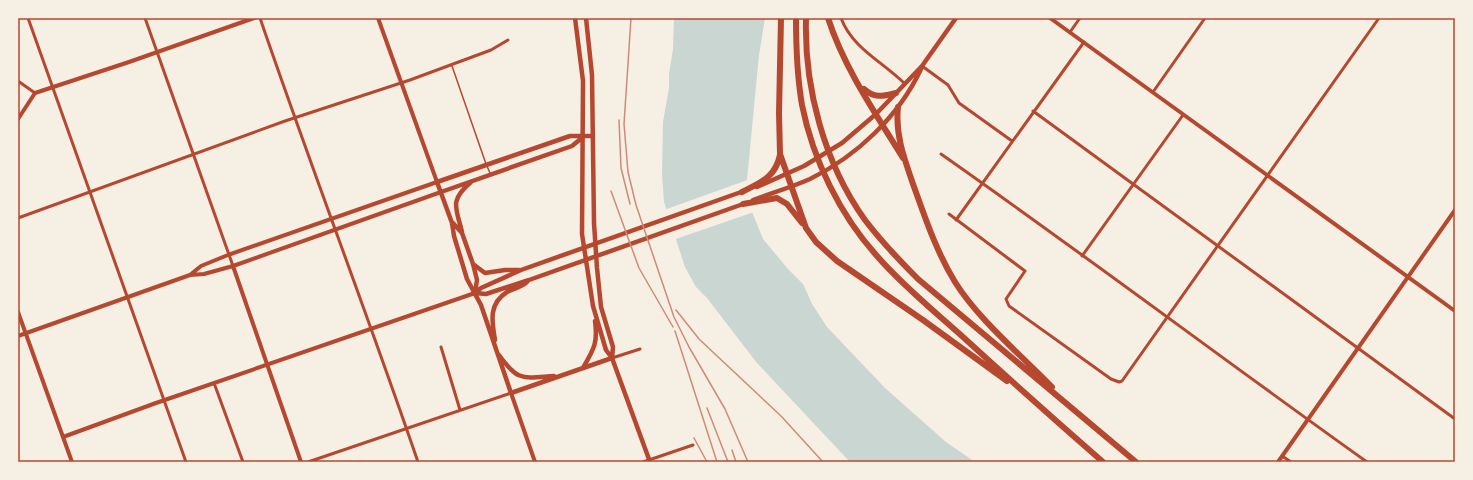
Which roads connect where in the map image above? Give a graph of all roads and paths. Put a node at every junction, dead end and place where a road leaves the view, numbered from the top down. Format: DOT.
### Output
graph roads {
  1 [pos="28,18"];
  2 [pos="145,18"];
  3 [pos="254,18"];
  4 [pos="260,18"];
  5 [pos="378,18"];
  6 [pos="575,18"];
  7 [pos="586,18"];
  8 [pos="781,18"];
  9 [pos="796,18"];
  10 [pos="806,18"];
  11 [pos="828,18"];
  12 [pos="841,18"];
  13 [pos="956,18"];
  14 [pos="1050,18"];
  15 [pos="1080,18"];
  16 [pos="1205,18"];
  17 [pos="1379,18"];
  18 [pos="1070,32"];
  19 [pos="508,40"];
  20 [pos="1084,42"];
  21 [pos="158,52"];
  22 [pos="451,64"];
  23 [pos="922,66"];
  24 [pos="18,81"];
  25 [pos="401,83"];
  26 [pos="905,84"];
  27 [pos="860,86"];
  28 [pos="53,87"];
  29 [pos="1153,92"];
  30 [pos="35,93"];
  31 [pos="896,93"];
  32 [pos="898,107"];
  33 [pos="1033,111"];
  34 [pos="876,114"];
  35 [pos="1183,114"];
  36 [pos="294,118"];
  37 [pos="18,119"];
  38 [pos="881,126"];
  39 [pos="593,136"];
  40 [pos="583,137"];
  41 [pos="1012,141"];
  42 [pos="780,154"];
  43 [pos="941,154"];
  44 [pos="193,155"];
  45 [pos="486,164"];
  46 [pos="907,165"];
  47 [pos="787,174"];
  48 [pos="491,175"];
  49 [pos="1267,176"];
  50 [pos="767,180"];
  51 [pos="473,181"];
  52 [pos="437,182"];
  53 [pos="982,183"];
  54 [pos="1133,184"];
  55 [pos="792,186"];
  56 [pos="90,192"];
  57 [pos="441,192"];
  58 [pos="742,192"];
  59 [pos="772,196"];
  60 [pos="742,204"];
  61 [pos="1455,210"];
  62 [pos="949,214"];
  63 [pos="18,218"];
  64 [pos="332,219"];
  65 [pos="956,220"];
  66 [pos="452,223"];
  67 [pos="336,228"];
  68 [pos="806,228"];
  69 [pos="462,234"];
  70 [pos="1218,246"];
  71 [pos="228,255"];
  72 [pos="1082,256"];
  73 [pos="473,264"];
  74 [pos="233,266"];
  75 [pos="521,270"];
  76 [pos="190,275"];
  77 [pos="1408,277"];
  78 [pos="531,279"];
  79 [pos="475,293"];
  80 [pos="128,297"];
  81 [pos="592,306"];
  82 [pos="1455,311"];
  83 [pos="18,312"];
  84 [pos="1168,317"];
  85 [pos="372,330"];
  86 [pos="25,333"];
  87 [pos="18,336"];
  88 [pos="441,346"];
  89 [pos="640,348"];
  90 [pos="1358,348"];
  91 [pos="496,350"];
  92 [pos="612,358"];
  93 [pos="268,365"];
  94 [pos="582,368"];
  95 [pos="561,375"];
  96 [pos="214,383"];
  97 [pos="511,393"];
  98 [pos="164,400"];
  99 [pos="1037,404"];
  100 [pos="460,410"];
  101 [pos="1077,412"];
  102 [pos="1455,419"];
  103 [pos="1308,420"];
  104 [pos="406,428"];
  105 [pos="63,437"];
  106 [pos="693,445"];
  107 [pos="1282,456"];
  108 [pos="650,461"];
  109 [pos="72,462"];
  110 [pos="186,462"];
  111 [pos="243,462"];
  112 [pos="301,462"];
  113 [pos="308,462"];
  114 [pos="418,462"];
  115 [pos="535,462"];
  116 [pos="643,462"];
  117 [pos="1103,462"];
  118 [pos="1136,462"];
  119 [pos="1278,462"];
  120 [pos="1291,462"];
  121 [pos="1366,462"];
  1 -- 28 [label="street"];
  2 -- 21 [label="street"];
  3 -- 21 [label="street"];
  4 -- 36 [label="street"];
  5 -- 25 [label="street"];
  6 -- 40 [label="main road"];
  7 -- 39 [label="main road"];
  8 -- 42 [label="highway"];
  9 -- 99 [label="highway"];
  10 -- 101 [label="highway"];
  11 -- 27 [label="highway"];
  12 -- 26 [label="street"];
  13 -- 23 [label="main road"];
  14 -- 18 [label="street"];
  15 -- 18 [label="street"];
  16 -- 29 [label="street"];
  17 -- 49 [label="street"];
  18 -- 20 [label="street"];
  19 -- 22 [label="street"];
  20 -- 29 [label="street"];
  20 -- 33 [label="street"];
  21 -- 28 [label="street"];
  21 -- 44 [label="street"];
  22 -- 25 [label="street"];
  22 -- 45 [label="lane"];
  23 -- 26 [label="main road"];
  23 -- 32 [label="main road"];
  23 -- 41 [label="street"];
  24 -- 30 [label="street"];
  25 -- 36 [label="street"];
  25 -- 52 [label="street"];
  26 -- 31 [label="main road"];
  27 -- 31 [label="highway"];
  27 -- 34 [label="highway"];
  28 -- 30 [label="street"];
  28 -- 56 [label="street"];
  29 -- 35 [label="street"];
  30 -- 37 [label="street"];
  31 -- 34 [label="main road"];
  32 -- 38 [label="main road"];
  32 -- 46 [label="highway"];
  33 -- 41 [label="street"];
  33 -- 54 [label="street"];
  34 -- 38 [label="highway"];
  34 -- 47 [label="main road"];
  35 -- 49 [label="street"];
  35 -- 54 [label="street"];
  36 -- 44 [label="street"];
  36 -- 64 [label="street"];
  38 -- 46 [label="highway"];
  38 -- 55 [label="main road"];
  39 -- 40 [label="main road"];
  39 -- 92 [label="main road"];
  40 -- 45 [label="main road"];
  40 -- 48 [label="main road"];
  40 -- 81 [label="main road"];
  41 -- 53 [label="street"];
  42 -- 47 [label="highway"];
  42 -- 50 [label="highway"];
  43 -- 53 [label="street"];
  44 -- 56 [label="street"];
  44 -- 71 [label="street"];
  45 -- 48 [label="lane"];
  45 -- 52 [label="main road"];
  46 -- 101 [label="highway"];
  47 -- 50 [label="main road"];
  47 -- 55 [label="highway"];
  48 -- 51 [label="main road"];
  49 -- 70 [label="street"];
  49 -- 77 [label="street"];
  50 -- 58 [label="highway"];
  51 -- 57 [label="main road"];
  51 -- 69 [label="main road"];
  52 -- 57 [label="main road"];
  52 -- 64 [label="street"];
  53 -- 65 [label="street"];
  53 -- 72 [label="street"];
  54 -- 70 [label="street"];
  54 -- 72 [label="street"];
  55 -- 59 [label="main road"];
  55 -- 68 [label="highway"];
  56 -- 63 [label="street"];
  56 -- 80 [label="street"];
  57 -- 66 [label="main road"];
  57 -- 67 [label="street"];
  58 -- 75 [label="main road"];
  59 -- 60 [label="highway"];
  59 -- 68 [label="highway"];
  60 -- 78 [label="main road"];
  61 -- 77 [label="street"];
  62 -- 65 [label="street"];
  64 -- 67 [label="street"];
  64 -- 71 [label="street"];
  65 -- 84 [label="street"];
  66 -- 69 [label="main road"];
  66 -- 79 [label="main road"];
  67 -- 74 [label="street"];
  67 -- 85 [label="street"];
  68 -- 99 [label="highway"];
  69 -- 73 [label="main road"];
  70 -- 84 [label="street"];
  70 -- 90 [label="street"];
  71 -- 74 [label="street"];
  71 -- 76 [label="street"];
  72 -- 84 [label="street"];
  73 -- 75 [label="main road"];
  73 -- 79 [label="main road"];
  74 -- 76 [label="street"];
  74 -- 93 [label="street"];
  75 -- 79 [label="main road"];
  76 -- 80 [label="street"];
  77 -- 82 [label="street"];
  77 -- 90 [label="street"];
  78 -- 79 [label="main road"];
  78 -- 91 [label="main road"];
  79 -- 85 [label="street"];
  79 -- 91 [label="main road"];
  80 -- 86 [label="street"];
  80 -- 98 [label="street"];
  81 -- 92 [label="main road"];
  81 -- 94 [label="main road"];
  83 -- 86 [label="street"];
  84 -- 103 [label="street"];
  85 -- 93 [label="street"];
  85 -- 104 [label="street"];
  86 -- 87 [label="street"];
  86 -- 105 [label="street"];
  88 -- 100 [label="street"];
  89 -- 92 [label="street"];
  90 -- 102 [label="street"];
  90 -- 103 [label="street"];
  91 -- 95 [label="main road"];
  91 -- 97 [label="main road"];
  92 -- 94 [label="main road"];
  92 -- 108 [label="main road"];
  93 -- 96 [label="street"];
  93 -- 112 [label="street"];
  94 -- 95 [label="main road"];
  95 -- 97 [label="main road"];
  96 -- 98 [label="street"];
  96 -- 111 [label="street"];
  97 -- 100 [label="street"];
  97 -- 115 [label="street"];
  98 -- 105 [label="street"];
  98 -- 110 [label="street"];
  99 -- 117 [label="highway"];
  100 -- 104 [label="street"];
  101 -- 118 [label="highway"];
  103 -- 107 [label="street"];
  103 -- 121 [label="street"];
  104 -- 113 [label="street"];
  104 -- 114 [label="street"];
  105 -- 109 [label="street"];
  106 -- 108 [label="street"];
  107 -- 119 [label="street"];
  107 -- 120 [label="street"];
  108 -- 116 [label="street"];
}
